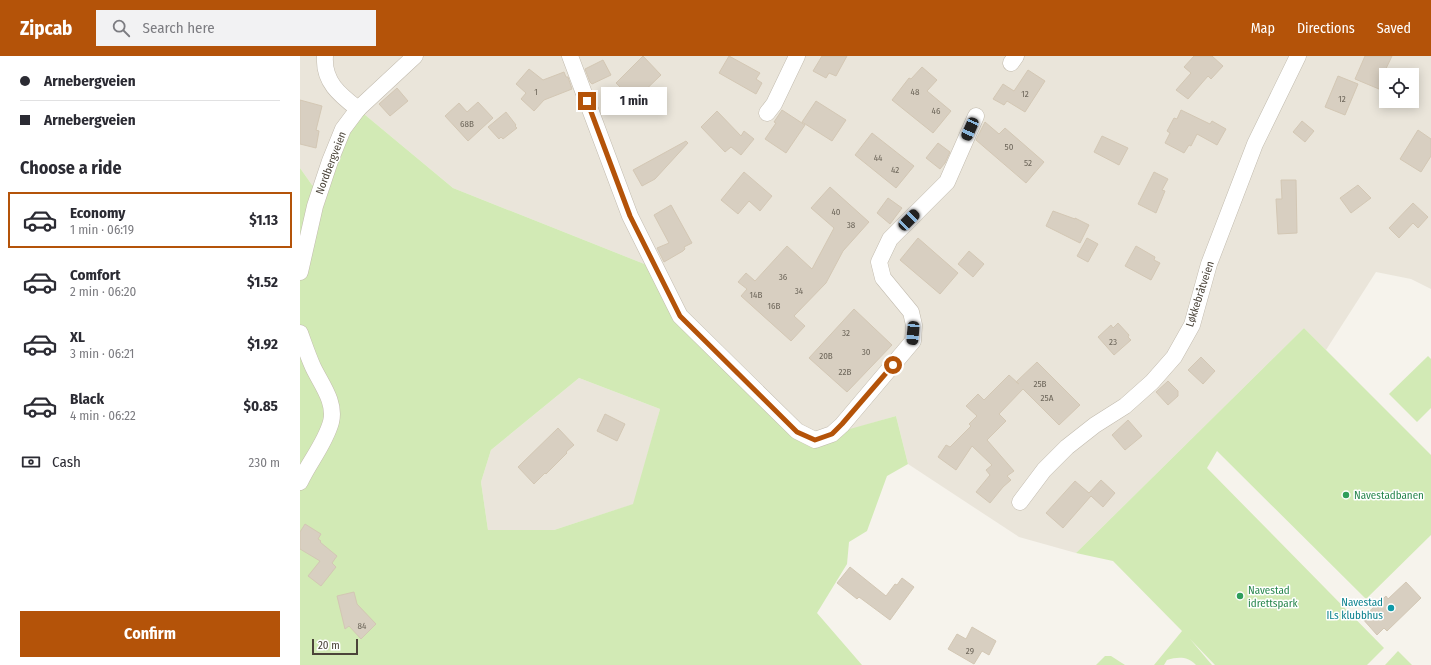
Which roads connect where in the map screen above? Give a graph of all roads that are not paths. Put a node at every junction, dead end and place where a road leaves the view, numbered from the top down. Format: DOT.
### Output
graph roads {
  1 [pos="325,56"];
  2 [pos="415,56"];
  3 [pos="570,56"];
  4 [pos="797,56"];
  5 [pos="1298,56"];
  6 [pos="358,109"];
  7 [pos="766,113"];
  8 [pos="976,116"];
  9 [pos="300,272"];
  10 [pos="300,333"];
  11 [pos="300,482"];
  12 [pos="1020,502"];
  1 -- 6 [label="street"];
  2 -- 6 [label="street, Nordbergveien"];
  3 -- 8 [label="street"];
  4 -- 7 [label="street"];
  5 -- 12 [label="street, Løkkebråtveien"];
  6 -- 9 [label="street, Nordbergveien"];
  10 -- 11 [label="street"];
}
